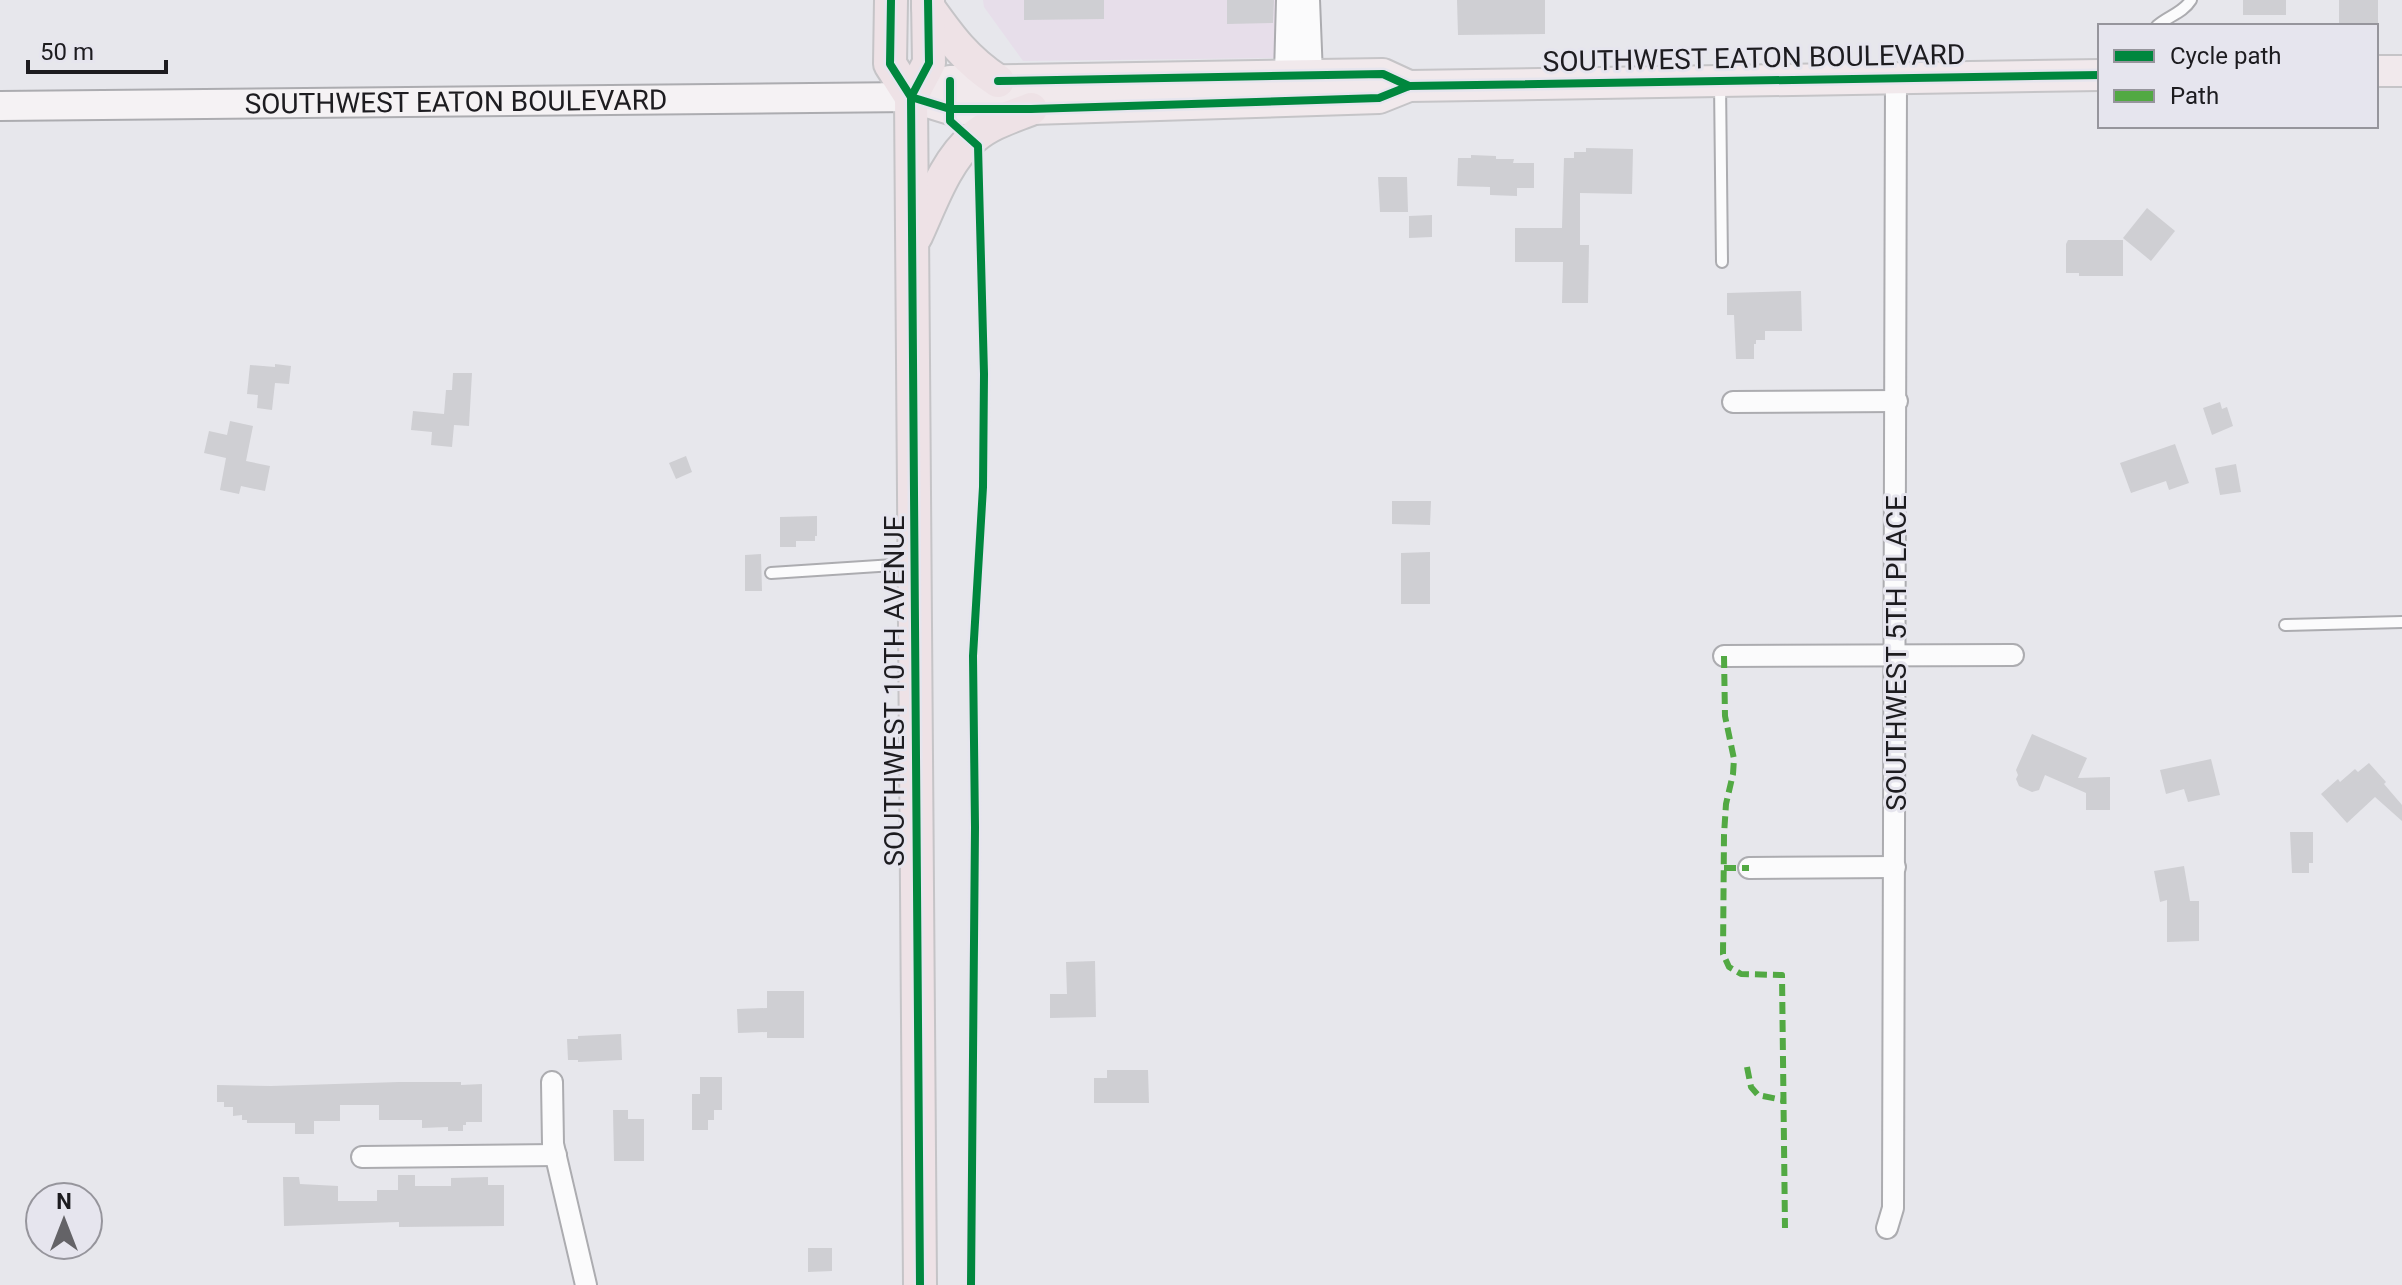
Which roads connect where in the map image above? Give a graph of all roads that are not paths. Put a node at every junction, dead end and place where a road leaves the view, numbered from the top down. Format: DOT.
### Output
graph roads {
  1 [pos="891,0"];
  2 [pos="1289,0"];
  3 [pos="1307,0"];
  4 [pos="2191,0"];
  5 [pos="928,3"];
  6 [pos="2159,24"];
  7 [pos="2378,71"];
  8 [pos="2402,71"];
  9 [pos="1299,75"];
  10 [pos="2098,75"];
  11 [pos="1896,78"];
  12 [pos="998,81"];
  13 [pos="1720,81"];
  14 [pos="1409,86"];
  15 [pos="911,97"];
  16 [pos="1215,103"];
  17 [pos="0,106"];
  18 [pos="1031,109"];
  19 [pos="913,243"];
  20 [pos="1722,262"];
  21 [pos="1897,401"];
  22 [pos="1733,402"];
  23 [pos="915,564"];
  24 [pos="771,573"];
  25 [pos="2402,622"];
  26 [pos="2285,625"];
  27 [pos="2013,655"];
  28 [pos="1724,656"];
  29 [pos="1896,656"];
  30 [pos="1895,867"];
  31 [pos="1749,868"];
  32 [pos="552,1082"];
  33 [pos="556,1155"];
  34 [pos="362,1157"];
  35 [pos="1887,1228"];
  36 [pos="586,1285"];
  37 [pos="920,1285"];
  1 -- 15 [label="highway"];
  2 -- 9 [label="street"];
  3 -- 9 [label="street"];
  4 -- 6 [label="lane"];
  5 -- 12 [label="highway"];
  5 -- 15 [label="highway, SOUTHWEST 10TH AVENUE"];
  7 -- 8 [label="main road"];
  9 -- 12 [label="main road, SOUTHWEST EATON BOULEVARD"];
  9 -- 14 [label="main road, SOUTHWEST EATON BOULEVARD"];
  9 -- 16 [label="main road"];
  10 -- 11 [label="main road, SOUTHWEST EATON BOULEVARD"];
  11 -- 13 [label="main road, SOUTHWEST EATON BOULEVARD"];
  11 -- 21 [label="street, SOUTHWEST 5TH PLACE"];
  12 -- 15 [label="main road, SOUTHWEST EATON BOULEVARD"];
  13 -- 14 [label="main road, SOUTHWEST EATON BOULEVARD"];
  13 -- 20 [label="lane"];
  14 -- 16 [label="main road, SOUTHWEST EATON BOULEVARD"];
  15 -- 17 [label="main road, SOUTHWEST EATON BOULEVARD"];
  15 -- 18 [label="main road, SOUTHWEST EATON BOULEVARD"];
  15 -- 19 [label="highway, SOUTHWEST 10TH AVENUE"];
  16 -- 18 [label="main road, SOUTHWEST EATON BOULEVARD"];
  18 -- 19 [label="highway"];
  19 -- 23 [label="highway, SOUTHWEST 10TH AVENUE"];
  21 -- 22 [label="street"];
  21 -- 29 [label="street, SOUTHWEST 5TH PLACE"];
  23 -- 24 [label="lane"];
  23 -- 37 [label="highway, SOUTHWEST 10TH AVENUE"];
  25 -- 26 [label="lane"];
  27 -- 29 [label="street"];
  28 -- 29 [label="street"];
  29 -- 30 [label="street, SOUTHWEST 5TH PLACE"];
  30 -- 31 [label="street"];
  30 -- 35 [label="street, SOUTHWEST 5TH PLACE"];
  32 -- 33 [label="street"];
  33 -- 34 [label="street"];
  33 -- 36 [label="street"];
}
